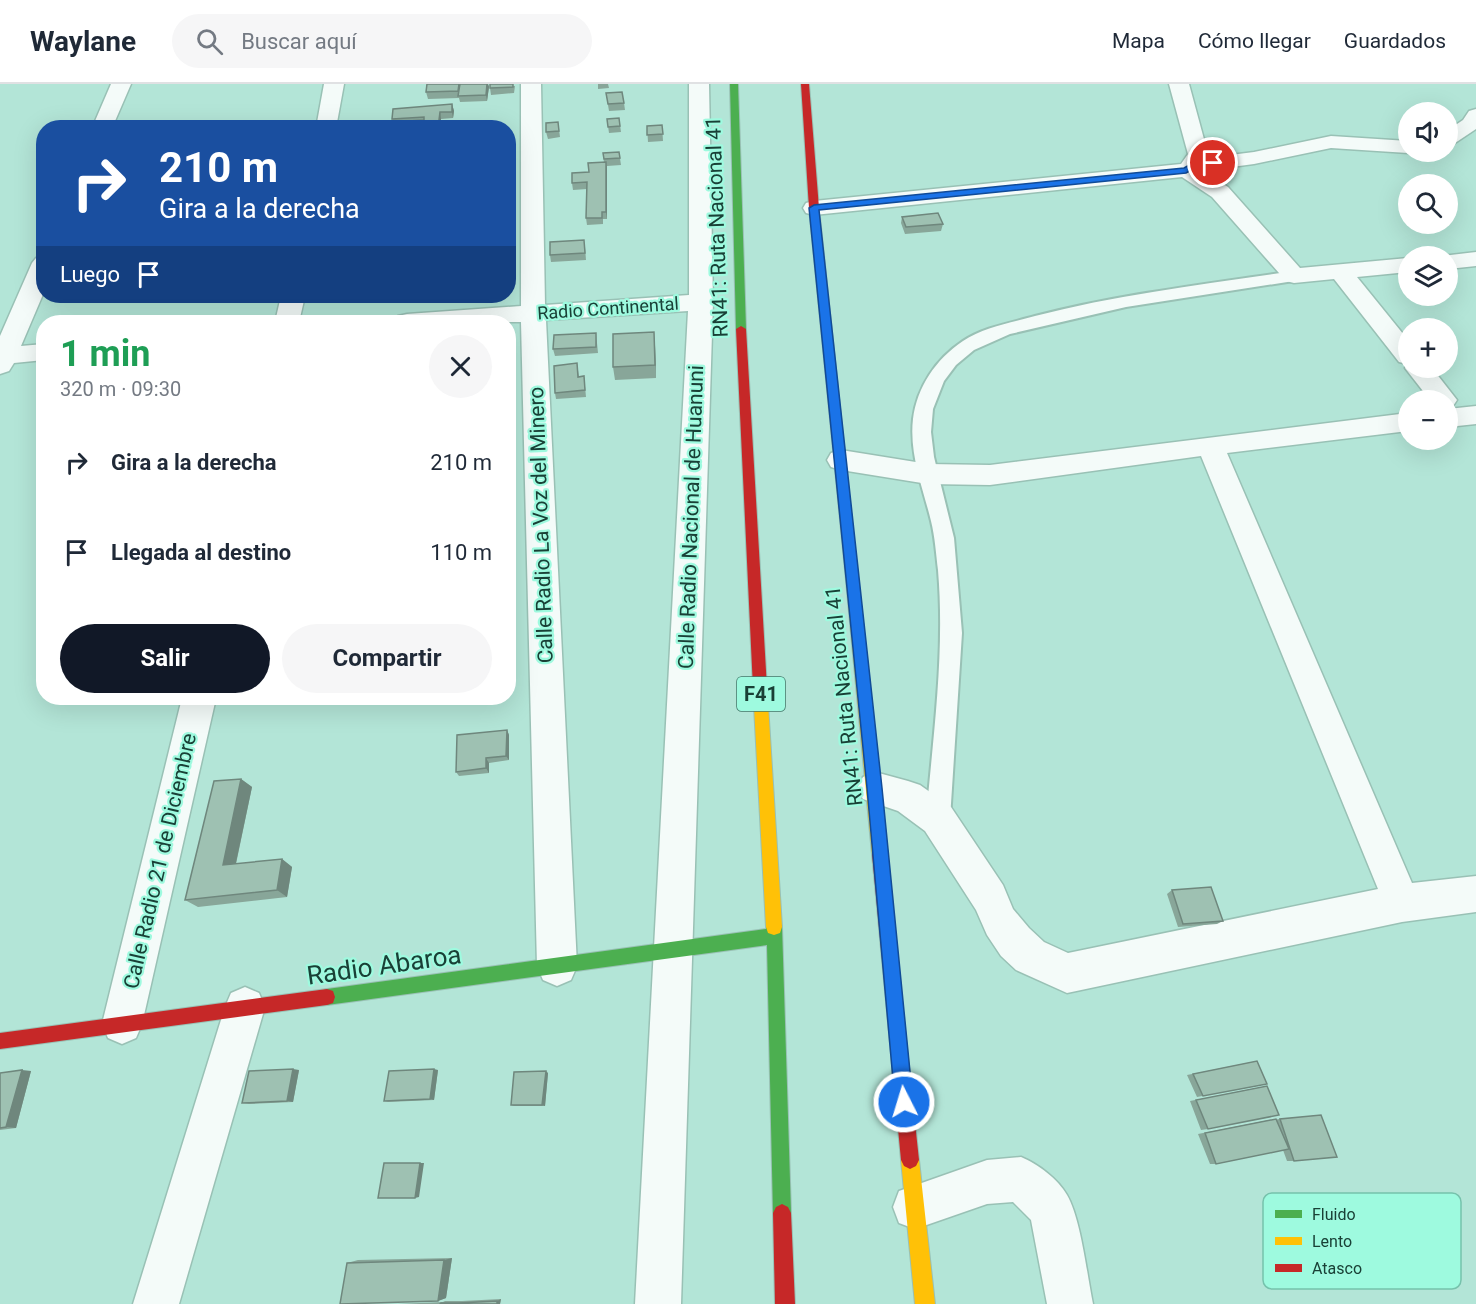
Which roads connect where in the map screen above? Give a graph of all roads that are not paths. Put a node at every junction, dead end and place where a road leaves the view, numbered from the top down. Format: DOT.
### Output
graph roads {
  1 [pos="121,84"];
  2 [pos="334,84"];
  3 [pos="531,84"];
  4 [pos="699,84"];
  5 [pos="734,84"];
  6 [pos="805,84"];
  7 [pos="1179,84"];
  8 [pos="1476,115"];
  9 [pos="105,120"];
  10 [pos="327,120"];
  11 [pos="1458,132"];
  12 [pos="1398,146"];
  13 [pos="1190,168"];
  14 [pos="814,208"];
  15 [pos="1476,259"];
  16 [pos="1458,261"];
  17 [pos="1398,266"];
  18 [pos="1340,271"];
  19 [pos="1294,276"];
  20 [pos="36,281"];
  21 [pos="701,302"];
  22 [pos="533,313"];
  23 [pos="505,315"];
  24 [pos="1398,344"];
  25 [pos="36,353"];
  26 [pos="1,359"];
  27 [pos="1426,378"];
  28 [pos="1436,390"];
  29 [pos="1398,423"];
  30 [pos="1210,445"];
  31 [pos="841,460"];
  32 [pos="928,474"];
  33 [pos="197,705"];
  34 [pos="875,788"];
  35 [pos="938,819"];
  36 [pos="1476,894"];
  37 [pos="1402,903"];
  38 [pos="774,936"];
  39 [pos="673,950"];
  40 [pos="557,966"];
  41 [pos="245,1007"];
  42 [pos="122,1024"];
  43 [pos="0,1041"];
  44 [pos="915,1207"];
  45 [pos="156,1304"];
  46 [pos="658,1304"];
  47 [pos="785,1304"];
  48 [pos="925,1304"];
  49 [pos="1070,1304"];
  1 -- 9 [label="street"];
  2 -- 10 [label="street"];
  3 -- 22 [label="street, Calle Radio La Voz del Minero"];
  4 -- 21 [label="street, Calle Radio Nacional de Huanuni"];
  5 -- 38 [label="main road, RN41: Ruta Nacional 41 / F41"];
  6 -- 14 [label="main road, RN41: Ruta Nacional 41"];
  7 -- 13 [label="street"];
  8 -- 11 [label="street"];
  12 -- 13 [label="street"];
  13 -- 14 [label="street"];
  13 -- 19 [label="street"];
  14 -- 31 [label="main road, RN41: Ruta Nacional 41"];
  15 -- 16 [label="street"];
  17 -- 18 [label="street"];
  18 -- 19 [label="street"];
  18 -- 24 [label="street"];
  19 -- 32 [label="lane"];
  20 -- 26 [label="street"];
  21 -- 22 [label="street, Radio Continental"];
  21 -- 39 [label="street, Calle Radio Nacional de Huanuni"];
  22 -- 23 [label="street, Radio Continental"];
  22 -- 40 [label="street, Calle Radio La Voz del Minero"];
  25 -- 26 [label="street"];
  27 -- 28 [label="street"];
  29 -- 30 [label="street"];
  30 -- 32 [label="street"];
  30 -- 37 [label="street"];
  31 -- 32 [label="street"];
  31 -- 34 [label="main road, RN41: Ruta Nacional 41"];
  32 -- 35 [label="lane"];
  33 -- 42 [label="street, Calle Radio 21 de Diciembre"];
  34 -- 35 [label="street"];
  34 -- 44 [label="main road, RN41: Ruta Nacional 41"];
  35 -- 37 [label="street"];
  36 -- 37 [label="street"];
  38 -- 39 [label="main road, Radio Abaroa"];
  38 -- 47 [label="main road, RN41: Ruta Nacional 41 / F41"];
  39 -- 40 [label="main road, Radio Abaroa"];
  39 -- 46 [label="street, Calle Radio Nacional de Huanuni"];
  40 -- 41 [label="main road, Radio Abaroa"];
  41 -- 42 [label="main road, Radio Abaroa"];
  41 -- 45 [label="street"];
  42 -- 43 [label="main road, Radio Abaroa"];
  44 -- 48 [label="main road, RN41: Ruta Nacional 41"];
  44 -- 49 [label="street"];
}
